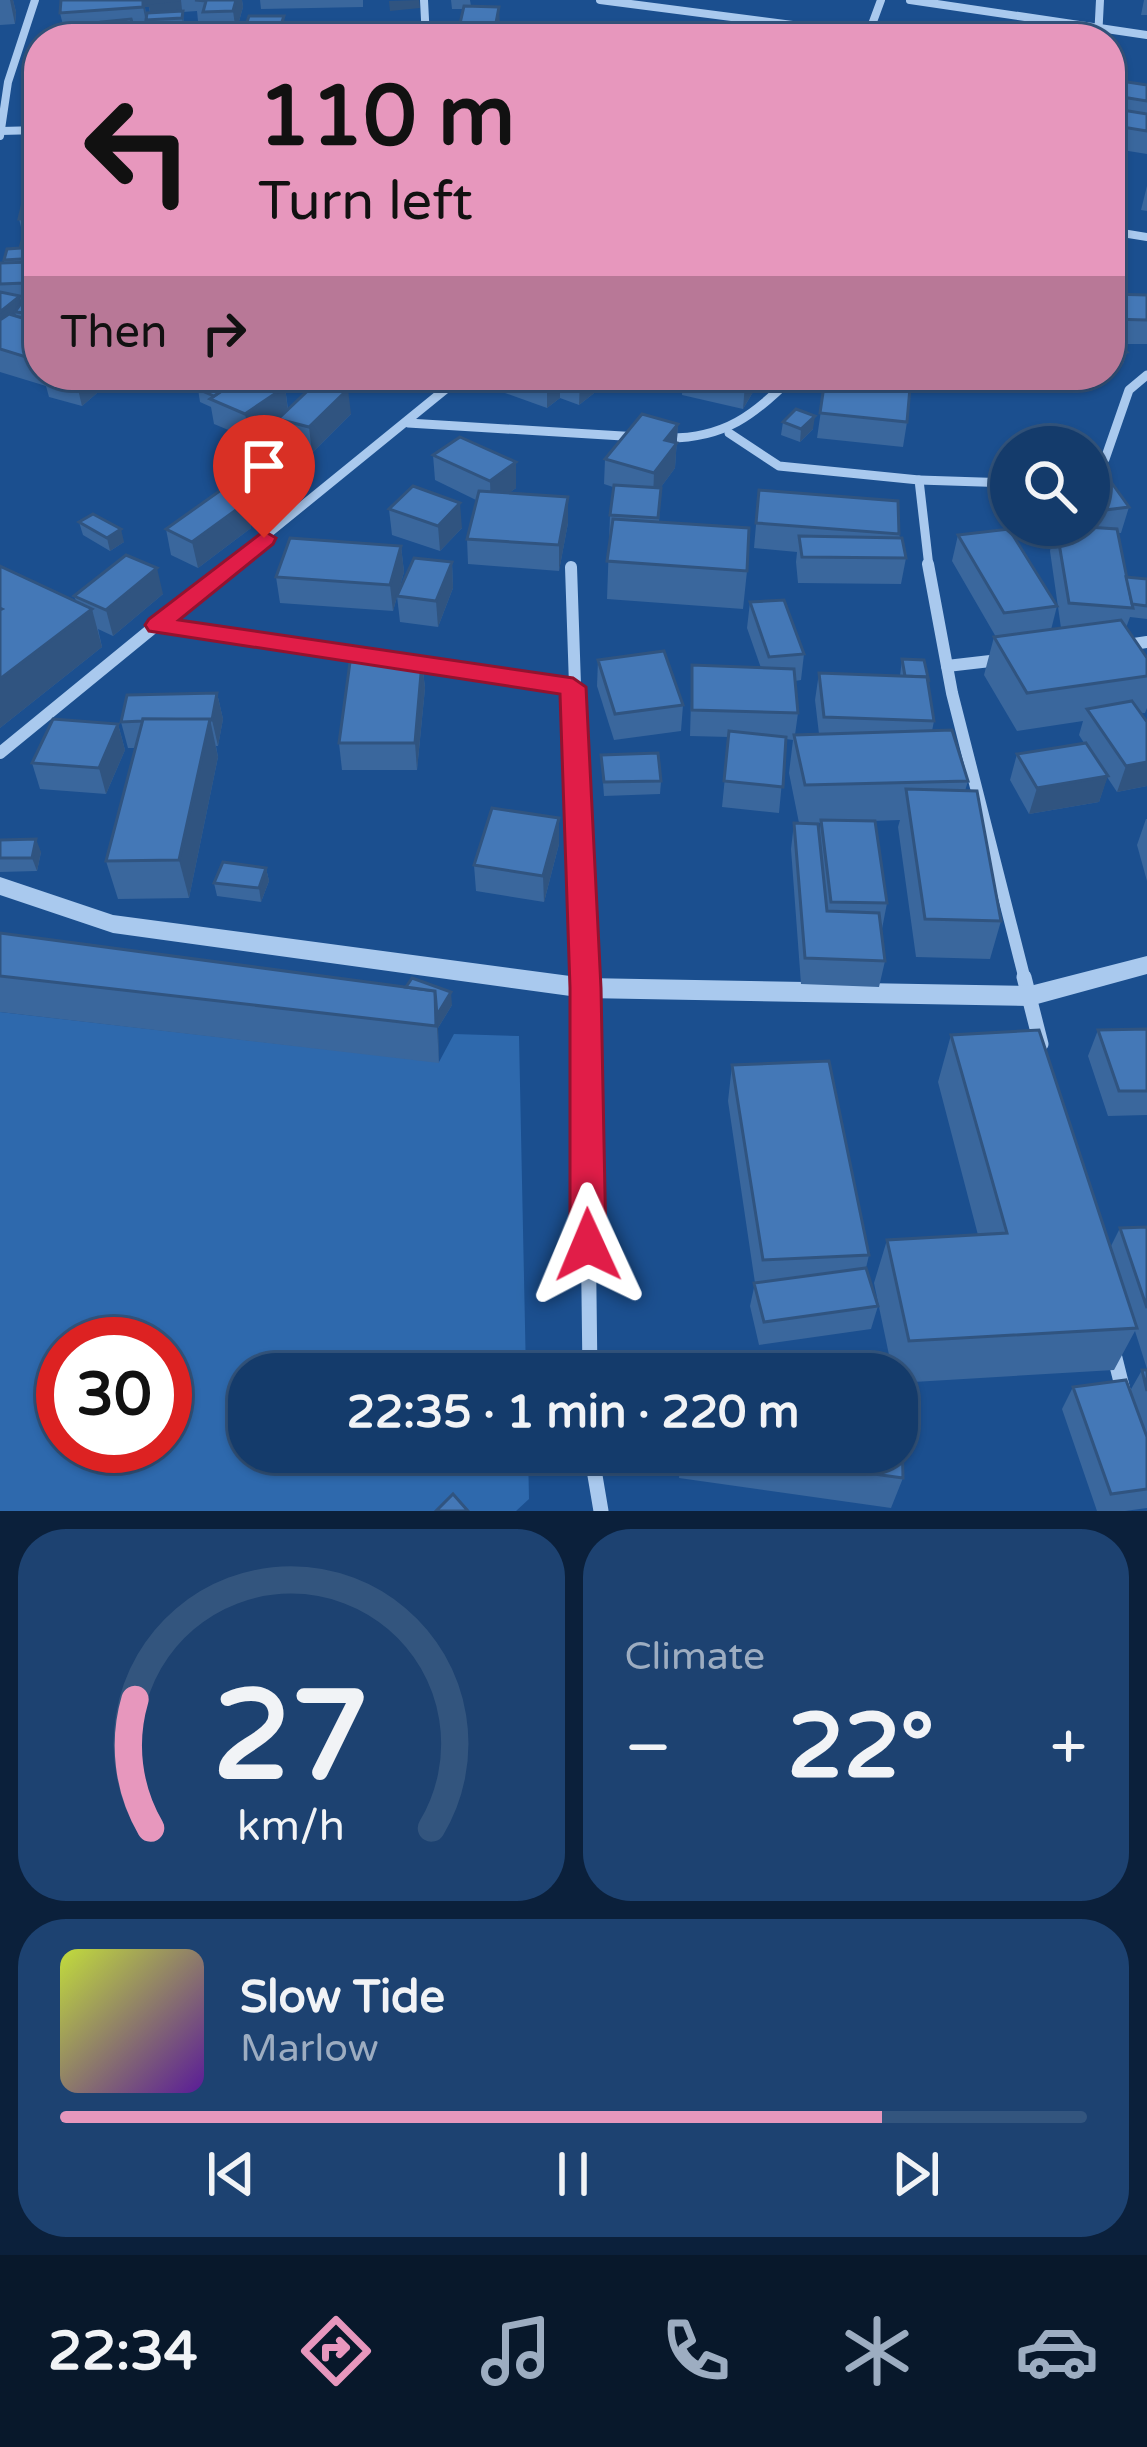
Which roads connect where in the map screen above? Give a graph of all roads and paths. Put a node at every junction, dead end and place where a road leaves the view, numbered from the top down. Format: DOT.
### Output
graph roads {
  1 [pos="600,0"];
  2 [pos="910,0"];
  3 [pos="774,24"];
  4 [pos="1092,24"];
  5 [pos="24,28"];
  6 [pos="4,83"];
  7 [pos="1,134"];
  8 [pos="1147,375"];
  9 [pos="446,390"];
  10 [pos="777,390"];
  11 [pos="407,423"];
  12 [pos="729,433"];
  13 [pos="1110,445"];
  14 [pos="919,480"];
  15 [pos="990,482"];
  16 [pos="571,567"];
  17 [pos="158,625"];
  18 [pos="1147,642"];
  19 [pos="1101,648"];
  20 [pos="1013,658"];
  21 [pos="946,666"];
  22 [pos="573,687"];
  23 [pos="0,753"];
  24 [pos="0,886"];
  25 [pos="1147,965"];
  26 [pos="585,988"];
  27 [pos="1030,996"];
  28 [pos="1046,1064"];
  29 [pos="1110,1337"];
  30 [pos="590,1353"];
  31 [pos="1126,1406"];
  32 [pos="595,1473"];
  33 [pos="601,1511"];
  1 -- 3 [label="street"];
  2 -- 4 [label="street"];
  5 -- 6 [label="street"];
  6 -- 7 [label="street"];
  8 -- 13 [label="street"];
  9 -- 11 [label="street"];
  10 -- 12 [label="street"];
  11 -- 12 [label="street"];
  11 -- 17 [label="street"];
  12 -- 14 [label="street"];
  14 -- 15 [label="street"];
  14 -- 21 [label="street"];
  16 -- 22 [label="street"];
  17 -- 22 [label="street"];
  17 -- 23 [label="street"];
  18 -- 19 [label="street"];
  20 -- 21 [label="street"];
  21 -- 27 [label="street"];
  22 -- 26 [label="street"];
  24 -- 26 [label="street"];
  25 -- 27 [label="street"];
  26 -- 27 [label="street"];
  26 -- 30 [label="street"];
  27 -- 28 [label="street"];
  29 -- 31 [label="street"];
  32 -- 33 [label="street"];
}
